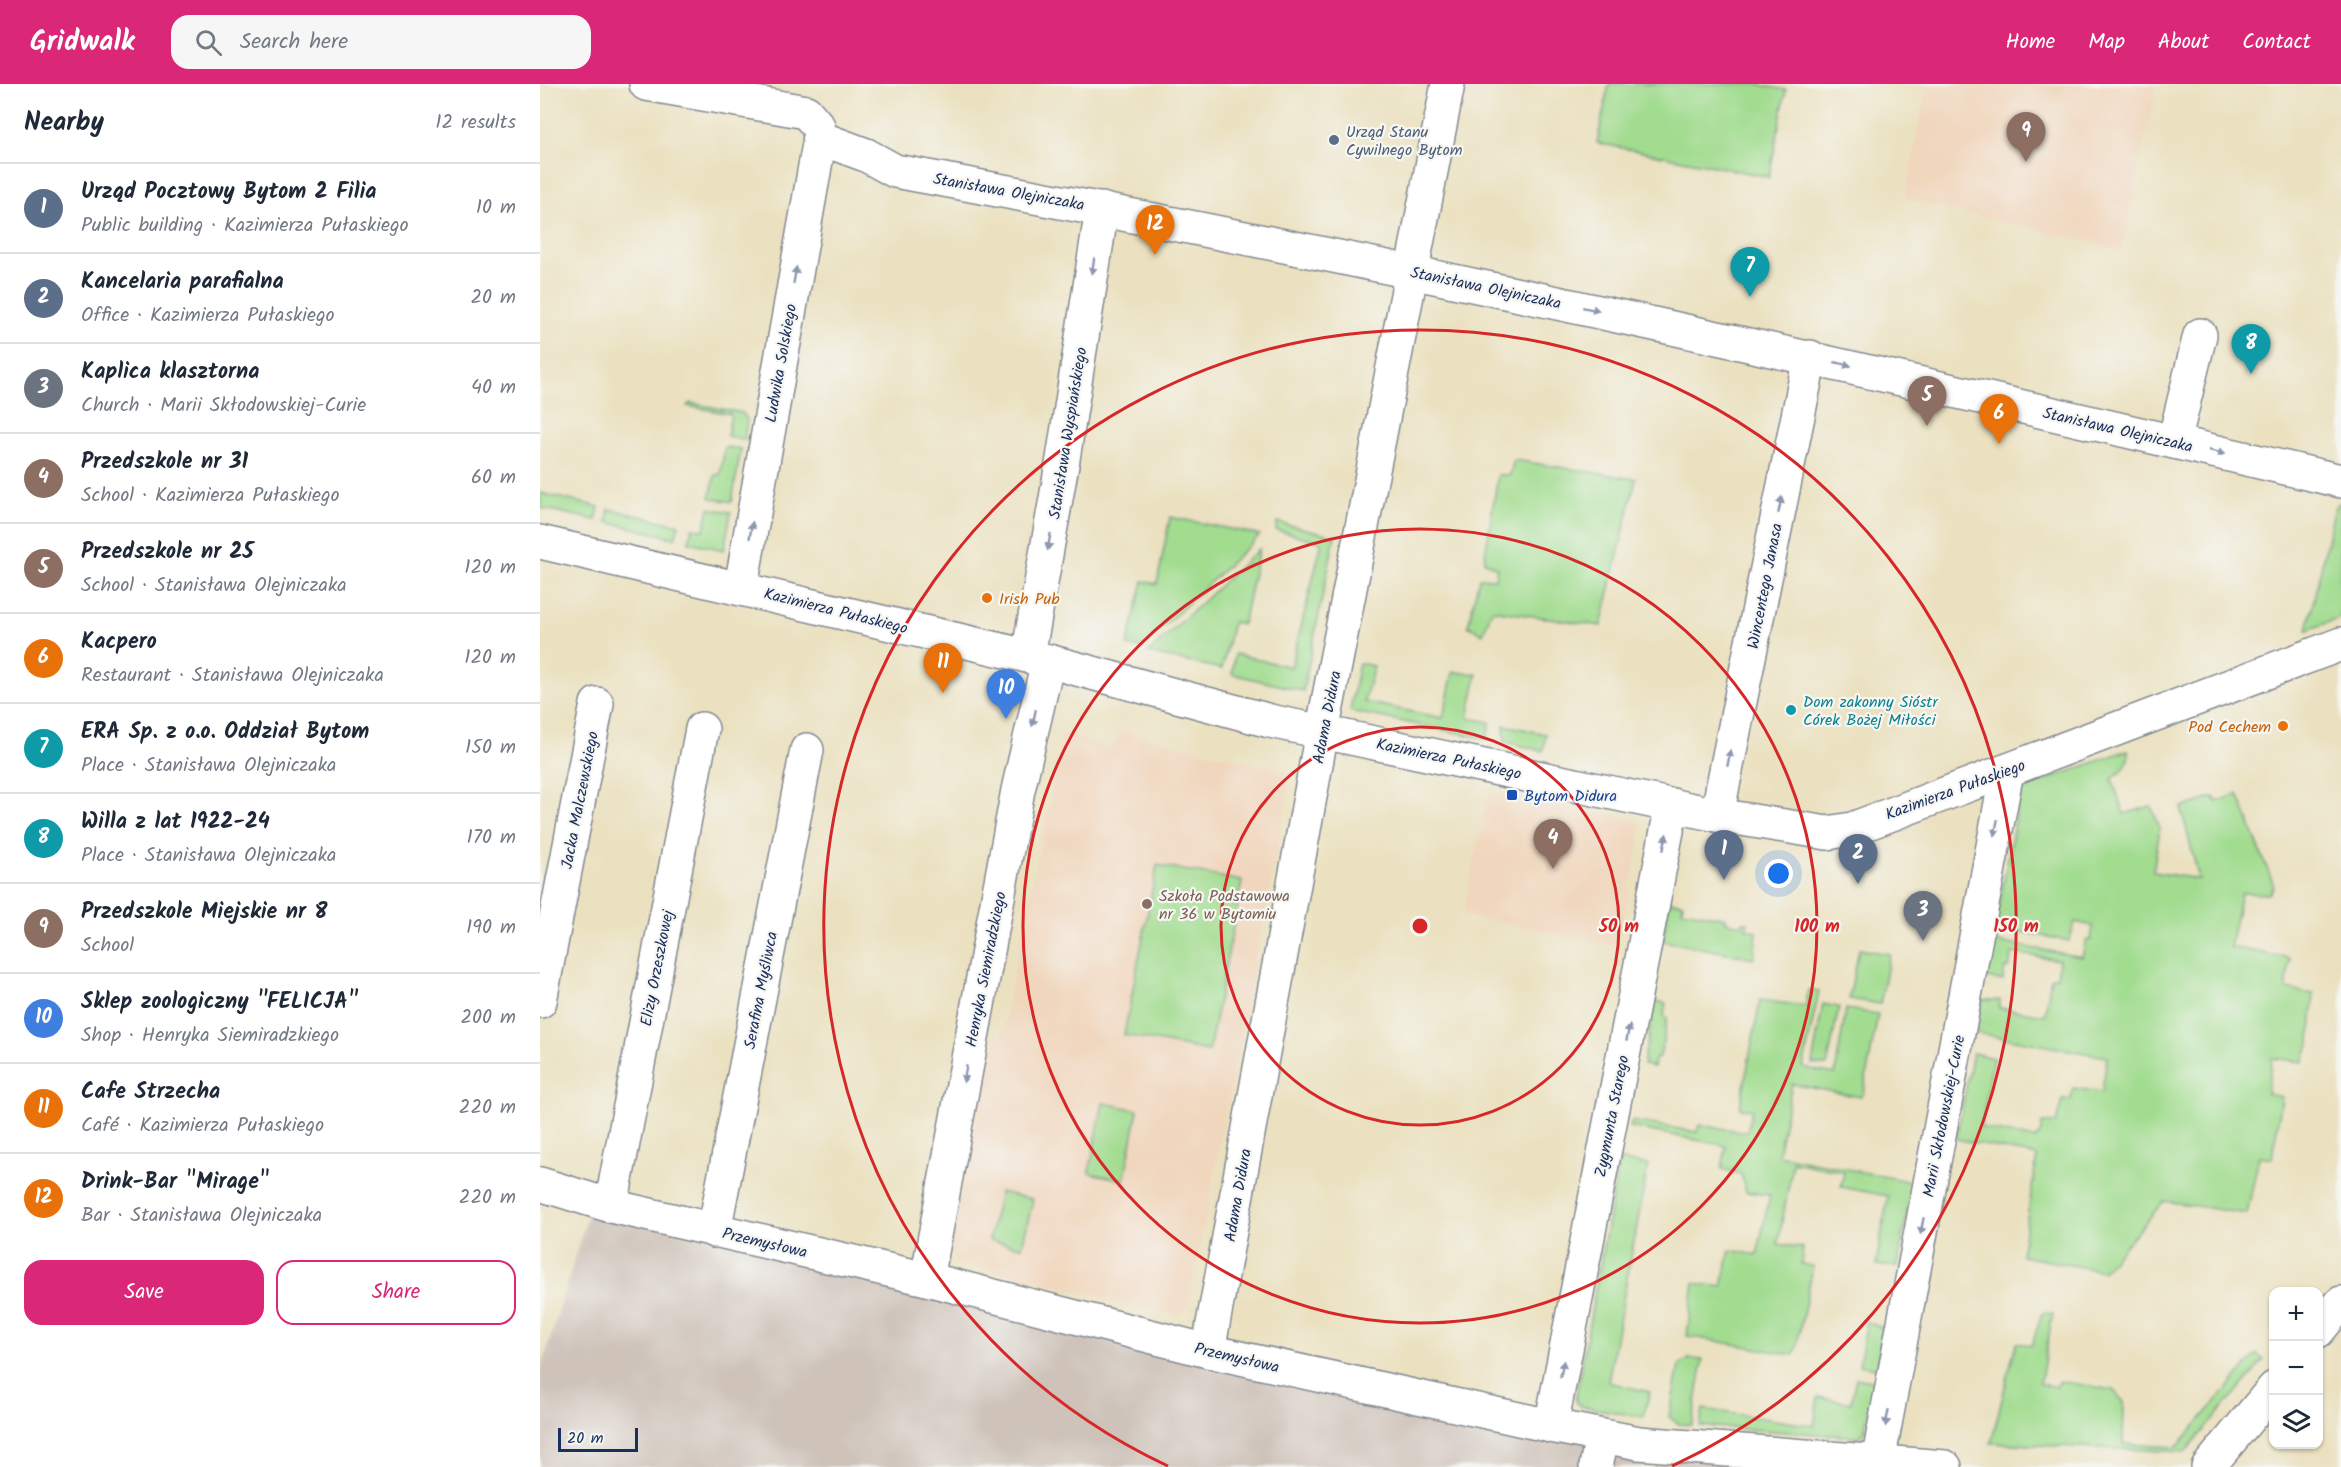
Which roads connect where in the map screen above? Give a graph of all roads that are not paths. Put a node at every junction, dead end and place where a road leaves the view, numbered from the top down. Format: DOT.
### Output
graph roads {
  1 [pos="646,84"];
  2 [pos="1448,84"];
  3 [pos="820,138"];
  4 [pos="1102,208"];
  5 [pos="1411,270"];
  6 [pos="2199,335"];
  7 [pos="1810,357"];
  8 [pos="2174,442"];
  9 [pos="2341,482"];
  10 [pos="540,542"];
  11 [pos="741,587"];
  12 [pos="2341,644"];
  13 [pos="1038,658"];
  14 [pos="597,704"];
  15 [pos="702,729"];
  16 [pos="1323,731"];
  17 [pos="807,750"];
  18 [pos="2007,771"];
  19 [pos="1672,805"];
  20 [pos="1717,815"];
  21 [pos="540,1001"];
  22 [pos="540,1184"];
  23 [pos="611,1206"];
  24 [pos="714,1231"];
  25 [pos="927,1279"];
  26 [pos="2341,1303"];
  27 [pos="2323,1326"];
  28 [pos="1208,1351"];
  29 [pos="2269,1394"];
  30 [pos="1551,1426"];
  31 [pos="1599,1452"];
  32 [pos="1878,1462"];
  33 [pos="1945,1467"];
  34 [pos="2208,1467"];
  1 -- 3 [label="street"];
  2 -- 5 [label="street, Adama Didura"];
  3 -- 4 [label="street, Stanisława Olejniczaka"];
  11 -- 3 [label="street, Ludwika Solskiego, one-way"];
  4 -- 5 [label="street, Stanisława Olejniczaka"];
  4 -- 13 [label="street, Stanisława Wyspiańskiego, one-way"];
  5 -- 7 [label="street, Stanisława Olejniczaka, one-way"];
  5 -- 16 [label="street, Adama Didura"];
  6 -- 8 [label="street"];
  7 -- 8 [label="street, Stanisława Olejniczaka, one-way"];
  20 -- 7 [label="street, Wincentego Janasa, one-way"];
  8 -- 9 [label="street, Stanisława Olejniczaka, one-way"];
  10 -- 11 [label="street, Kazimierza Pułaskiego"];
  11 -- 13 [label="street, Kazimierza Pułaskiego"];
  12 -- 18 [label="street, Kazimierza Pułaskiego"];
  13 -- 16 [label="street, Kazimierza Pułaskiego"];
  13 -- 25 [label="street, Henryka Siemiradzkiego, one-way"];
  14 -- 21 [label="street, Jacka Malczewskiego"];
  15 -- 23 [label="street, Elizy Orzeszkowej"];
  16 -- 19 [label="street, Kazimierza Pułaskiego"];
  16 -- 28 [label="street, Adama Didura"];
  17 -- 24 [label="street, Serafina Myśliwca"];
  18 -- 20 [label="street, Kazimierza Pułaskiego"];
  18 -- 32 [label="street, Marii Skłodowskiej-Curie, one-way"];
  19 -- 20 [label="street, Kazimierza Pułaskiego"];
  30 -- 19 [label="street, Zygmunta Starego, one-way"];
  22 -- 23 [label="street, Przemysłowa"];
  23 -- 24 [label="street, Przemysłowa"];
  24 -- 25 [label="street, Przemysłowa"];
  25 -- 28 [label="street, Przemysłowa"];
  26 -- 27 [label="street"];
  28 -- 30 [label="street, Przemysłowa"];
  29 -- 34 [label="street"];
  30 -- 31 [label="street, Przemysłowa"];
  31 -- 32 [label="street, Przemysłowa"];
  32 -- 33 [label="street, Przemysłowa"];
}
